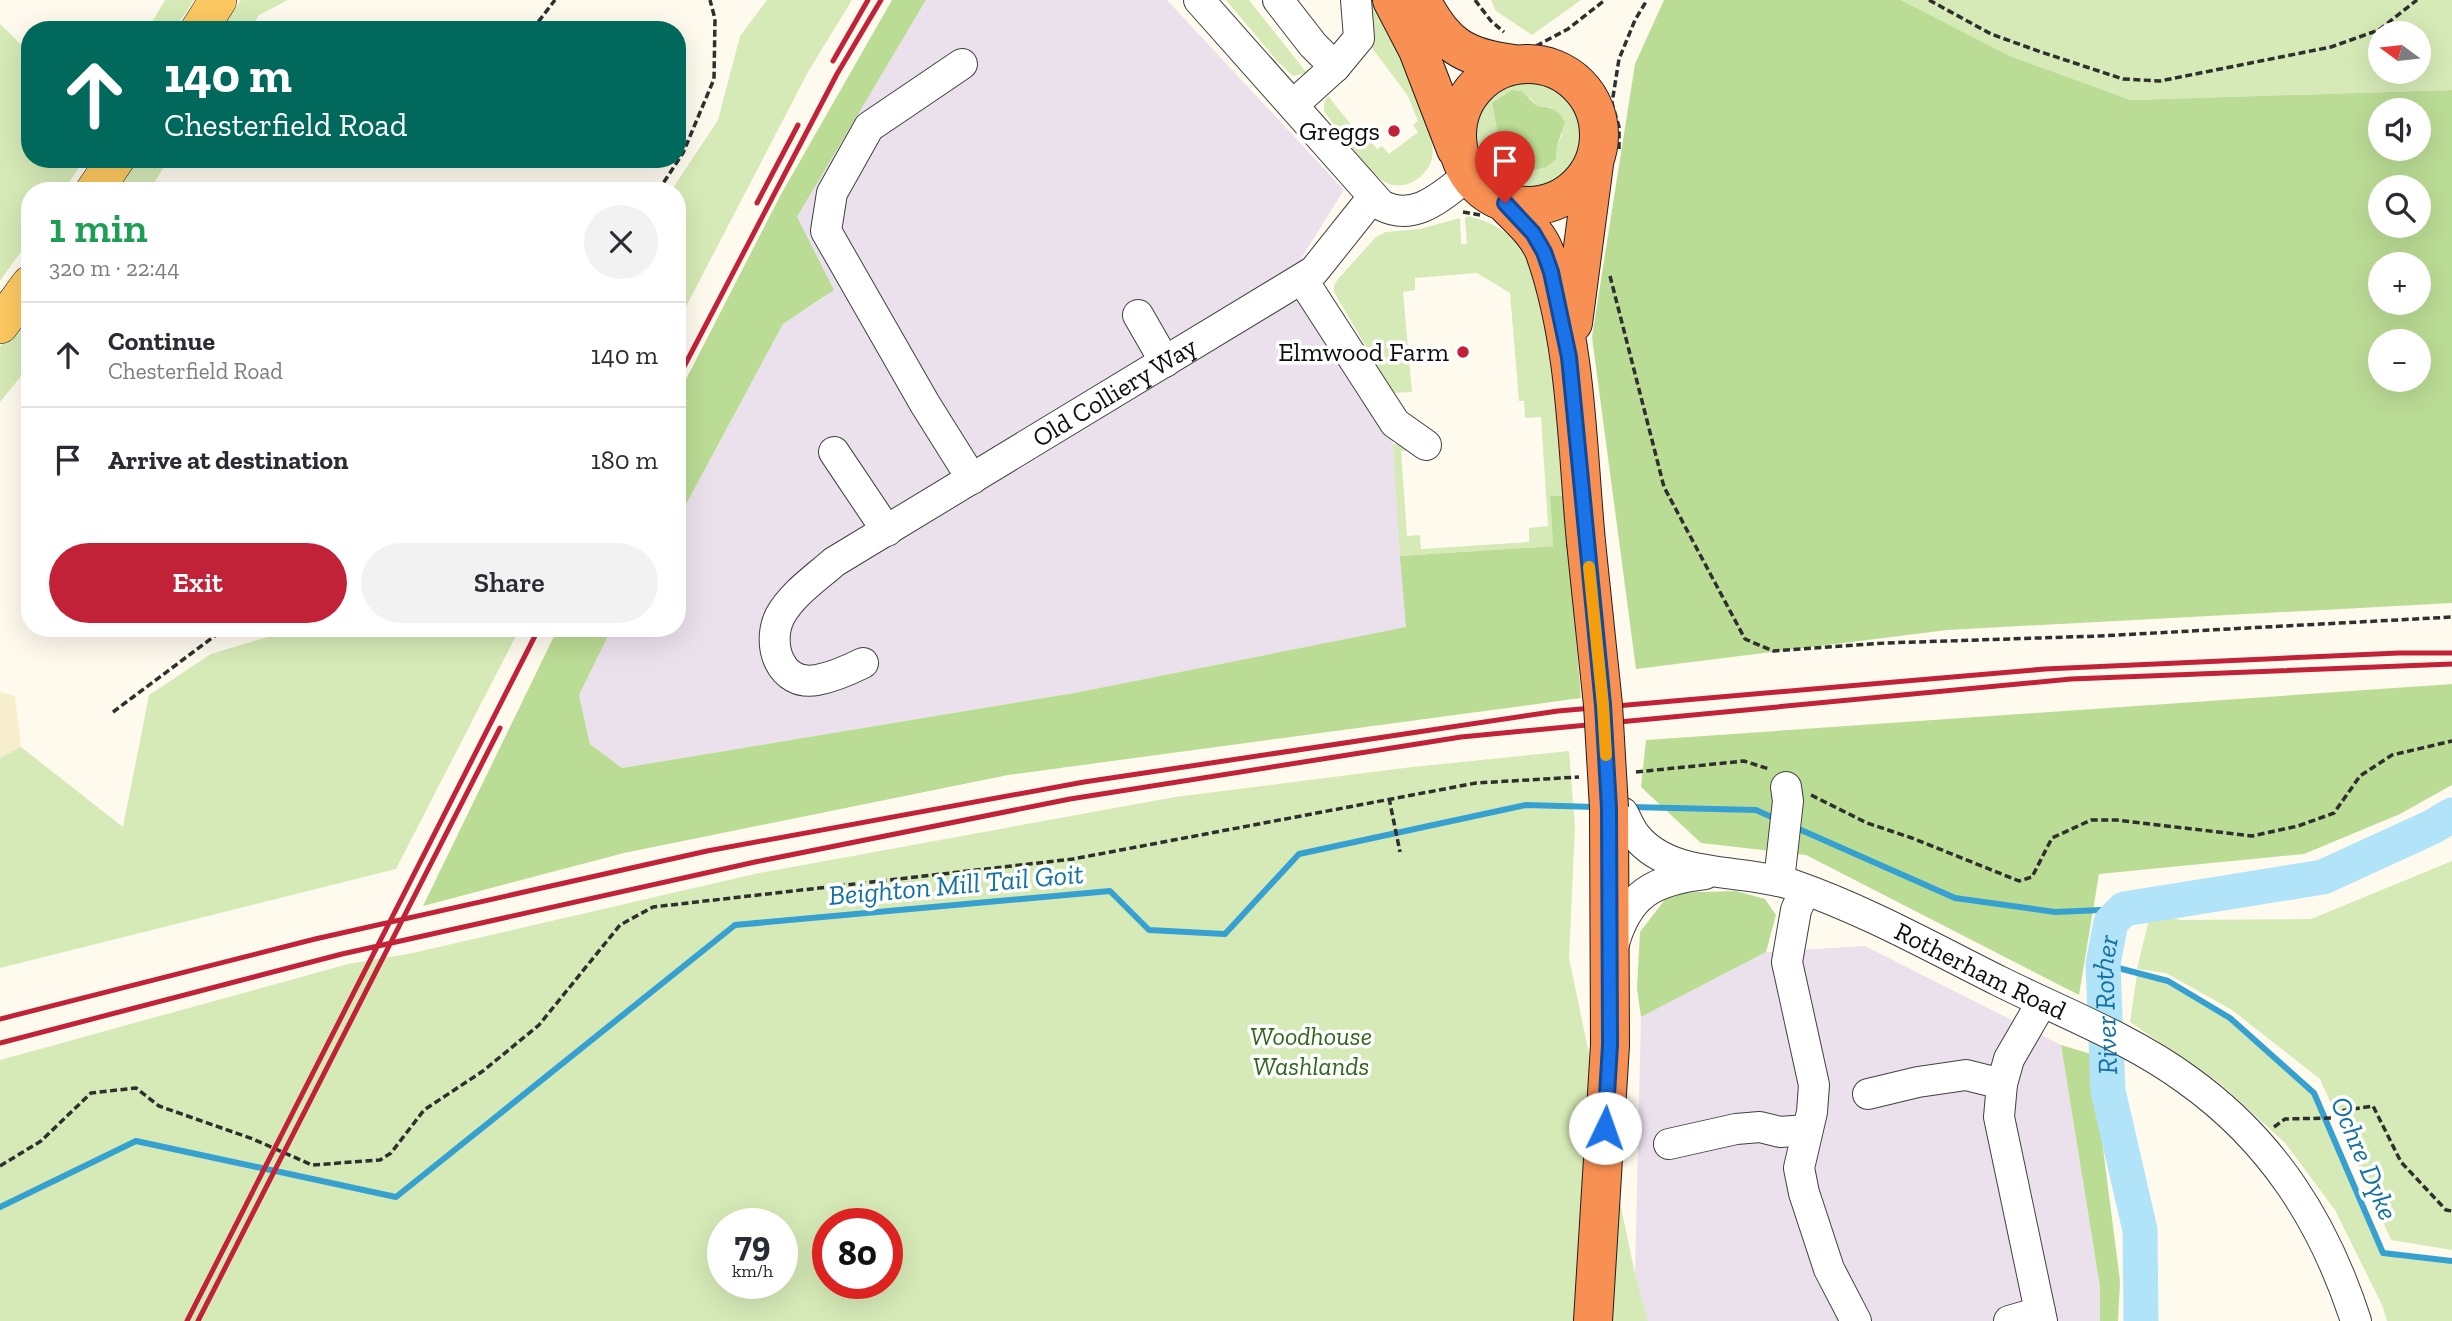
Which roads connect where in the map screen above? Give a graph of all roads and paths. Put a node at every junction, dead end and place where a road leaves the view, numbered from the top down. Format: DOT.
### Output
graph roads {
  1 [pos="218,0"];
  2 [pos="555,0"];
  3 [pos="710,0"];
  4 [pos="1278,0"];
  5 [pos="1356,0"];
  6 [pos="1392,0"];
  7 [pos="1421,0"];
  8 [pos="1475,0"];
  9 [pos="1605,0"];
  10 [pos="1647,0"];
  11 [pos="1929,0"];
  12 [pos="2417,0"];
  13 [pos="1204,2"];
  14 [pos="205,21"];
  15 [pos="539,21"];
  16 [pos="1518,48"];
  17 [pos="962,64"];
  18 [pos="1335,67"];
  19 [pos="1293,105"];
  20 [pos="686,146"];
  21 [pos="1606,158"];
  22 [pos="1464,168"];
  23 [pos="1373,197"];
  24 [pos="1505,203"];
  25 [pos="1609,268"];
  26 [pos="1302,279"];
  27 [pos="21,296"];
  28 [pos="1138,316"];
  29 [pos="0,325"];
  30 [pos="1569,357"];
  31 [pos="1165,362"];
  32 [pos="1426,445"];
  33 [pos="834,452"];
  34 [pos="972,479"];
  35 [pos="887,531"];
  36 [pos="2452,617"];
  37 [pos="213,637"];
  38 [pos="863,663"];
  39 [pos="113,712"];
  40 [pos="2452,741"];
  41 [pos="1636,772"];
  42 [pos="1581,777"];
  43 [pos="1787,794"];
  44 [pos="1389,798"];
  45 [pos="1616,810"];
  46 [pos="1401,852"];
  47 [pos="1719,872"];
  48 [pos="1789,874"];
  49 [pos="1609,970"];
  50 [pos="2042,1002"];
  51 [pos="2002,1084"];
  52 [pos="1868,1094"];
  53 [pos="2285,1119"];
  54 [pos="1807,1130"];
  55 [pos="1669,1144"];
  56 [pos="0,1166"];
  57 [pos="2452,1211"];
  58 [pos="2040,1315"];
  59 [pos="1593,1321"];
  60 [pos="1856,1321"];
  61 [pos="2009,1321"];
  62 [pos="2356,1321"];
  1 -- 14 [label="main road"];
  2 -- 15 [label="path"];
  3 -- 20 [label="path"];
  4 -- 18 [label="street"];
  5 -- 18 [label="street"];
  6 -- 22 [label="highway"];
  7 -- 16 [label="highway"];
  8 -- 16 [label="path"];
  9 -- 16 [label="path"];
  10 -- 21 [label="path"];
  11 -- 12 [label="path"];
  13 -- 19 [label="street"];
  16 -- 21 [label="highway"];
  16 -- 22 [label="highway"];
  17 -- 34 [label="street"];
  18 -- 19 [label="street"];
  19 -- 23 [label="street"];
  21 -- 24 [label="highway"];
  21 -- 30 [label="highway"];
  22 -- 23 [label="street"];
  22 -- 24 [label="highway"];
  23 -- 26 [label="street, Old Colliery Way"];
  24 -- 30 [label="highway"];
  25 -- 36 [label="path"];
  26 -- 31 [label="street, Old Colliery Way"];
  26 -- 32 [label="street"];
  27 -- 29 [label="main road"];
  28 -- 31 [label="street"];
  30 -- 45 [label="highway, bridge"];
  31 -- 34 [label="street, Old Colliery Way"];
  33 -- 35 [label="street"];
  34 -- 35 [label="street, Old Colliery Way"];
  35 -- 38 [label="street, Old Colliery Way"];
  37 -- 39 [label="path"];
  40 -- 43 [label="path"];
  41 -- 43 [label="path"];
  42 -- 44 [label="path"];
  43 -- 48 [label="street"];
  44 -- 46 [label="path"];
  44 -- 56 [label="path"];
  45 -- 47 [label="street"];
  45 -- 49 [label="highway"];
  47 -- 48 [label="street, Rotherham Road"];
  47 -- 49 [label="street"];
  48 -- 50 [label="street, Rotherham Road"];
  48 -- 54 [label="street"];
  49 -- 59 [label="highway"];
  50 -- 51 [label="street"];
  50 -- 62 [label="street, Rotherham Road"];
  51 -- 52 [label="street"];
  51 -- 58 [label="street"];
  53 -- 57 [label="path"];
  54 -- 55 [label="street"];
  54 -- 60 [label="street"];
  58 -- 61 [label="street"];
}
